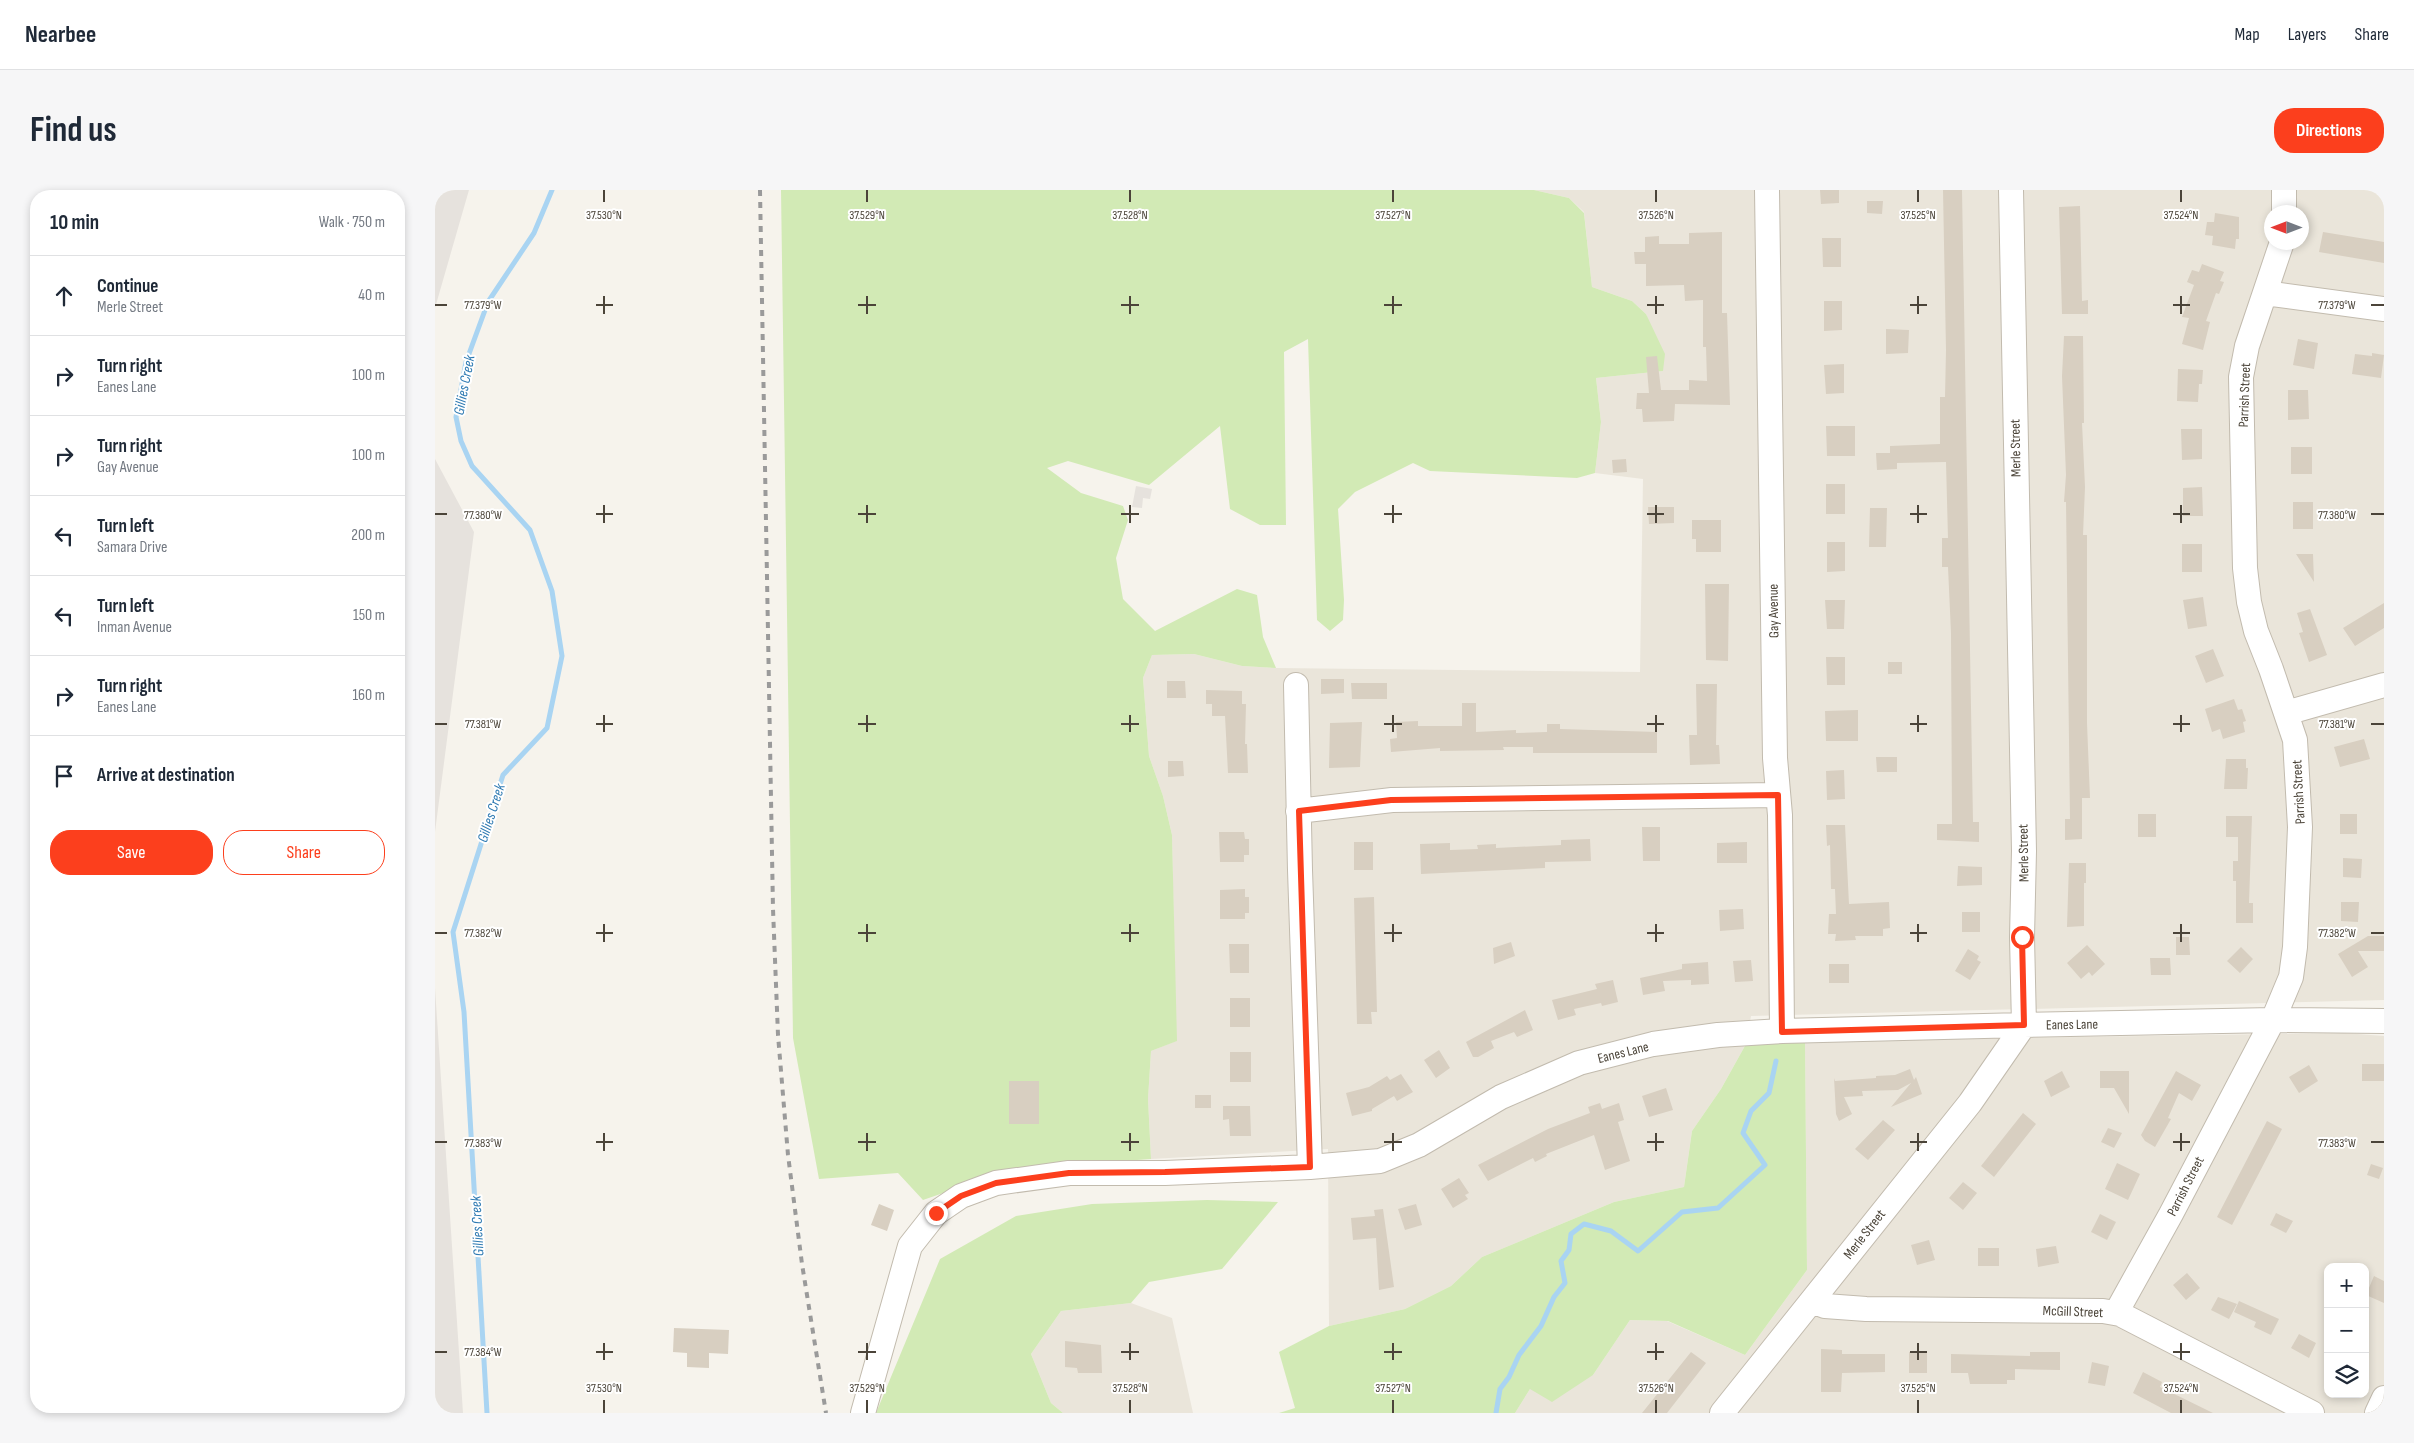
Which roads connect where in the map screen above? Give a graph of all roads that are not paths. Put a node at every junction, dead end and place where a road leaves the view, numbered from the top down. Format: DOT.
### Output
graph roads {
  1 [pos="1767,190"];
  2 [pos="2011,190"];
  3 [pos="2284,190"];
  4 [pos="2284,205"];
  5 [pos="2280,250"];
  6 [pos="2265,293"];
  7 [pos="2384,309"];
  8 [pos="1296,685"];
  9 [pos="2384,685"];
  10 [pos="2286,713"];
  11 [pos="1778,795"];
  12 [pos="1299,811"];
  13 [pos="2273,1020"];
  14 [pos="2384,1021"];
  15 [pos="2024,1025"];
  16 [pos="1782,1032"];
  17 [pos="1310,1167"];
  18 [pos="1811,1302"];
  19 [pos="2116,1313"];
  20 [pos="2384,1398"];
  21 [pos="863,1413"];
  22 [pos="1723,1413"];
  23 [pos="2312,1413"];
  24 [pos="2377,1413"];
  1 -- 11 [label="street, Gay Avenue"];
  2 -- 15 [label="street, Merle Street"];
  3 -- 4 [label="street"];
  5 -- 6 [label="street, Parrish Street"];
  6 -- 7 [label="street"];
  6 -- 10 [label="street, Parrish Street"];
  8 -- 12 [label="street"];
  9 -- 10 [label="street"];
  10 -- 13 [label="street, Parrish Street"];
  11 -- 12 [label="street"];
  11 -- 16 [label="street, Gay Avenue"];
  12 -- 17 [label="street"];
  13 -- 14 [label="street, Eanes Lane"];
  13 -- 15 [label="street, Eanes Lane"];
  13 -- 19 [label="street, Parrish Street"];
  15 -- 16 [label="street, Eanes Lane"];
  15 -- 18 [label="street, Merle Street"];
  16 -- 17 [label="street, Eanes Lane"];
  17 -- 21 [label="street, Eanes Lane"];
  18 -- 19 [label="street, McGill Street"];
  18 -- 22 [label="street, Merle Street"];
  19 -- 23 [label="street, McGill Street"];
  20 -- 24 [label="street"];
}
